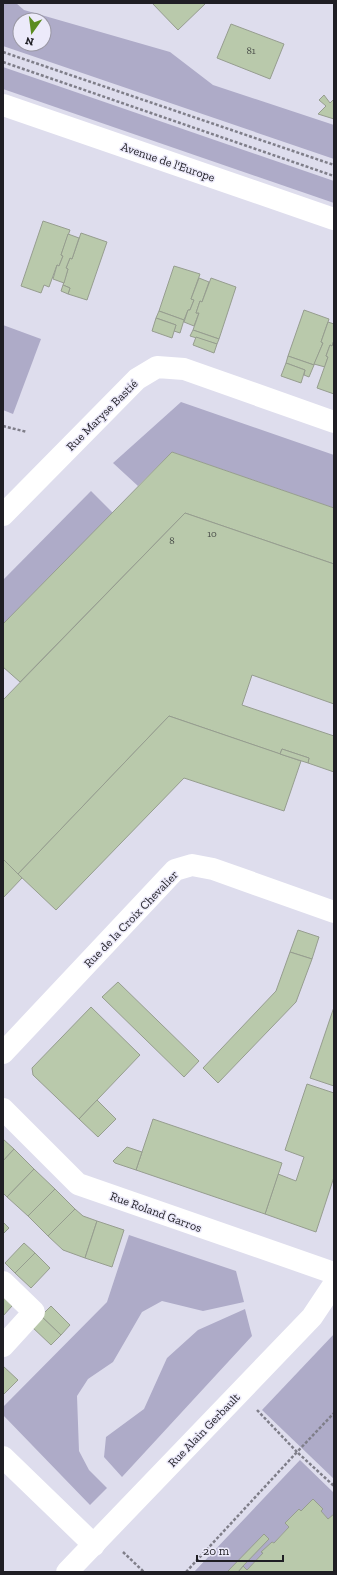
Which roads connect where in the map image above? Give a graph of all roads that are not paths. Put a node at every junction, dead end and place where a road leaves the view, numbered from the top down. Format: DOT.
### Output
graph roads {
  1 [pos="3,105"];
  2 [pos="334,219"];
  3 [pos="334,422"];
  4 [pos="3,515"];
  5 [pos="334,912"];
  6 [pos="3,1053"];
  7 [pos="3,1110"];
  8 [pos="334,1273"];
  9 [pos="3,1282"];
  10 [pos="334,1284"];
  11 [pos="3,1346"];
  12 [pos="3,1457"];
  13 [pos="94,1545"];
  14 [pos="67,1572"];
  1 -- 2 [label="street, Avenue de l'Europe"];
  3 -- 4 [label="street, Rue Maryse Bastié"];
  5 -- 6 [label="street, Rue de la Croix Chevalier"];
  7 -- 8 [label="street, Rue Roland Garros"];
  9 -- 11 [label="street"];
  10 -- 13 [label="street, Rue Alain Gerbault"];
  12 -- 13 [label="street"];
  13 -- 14 [label="street, Rue Alain Gerbault"];
}
